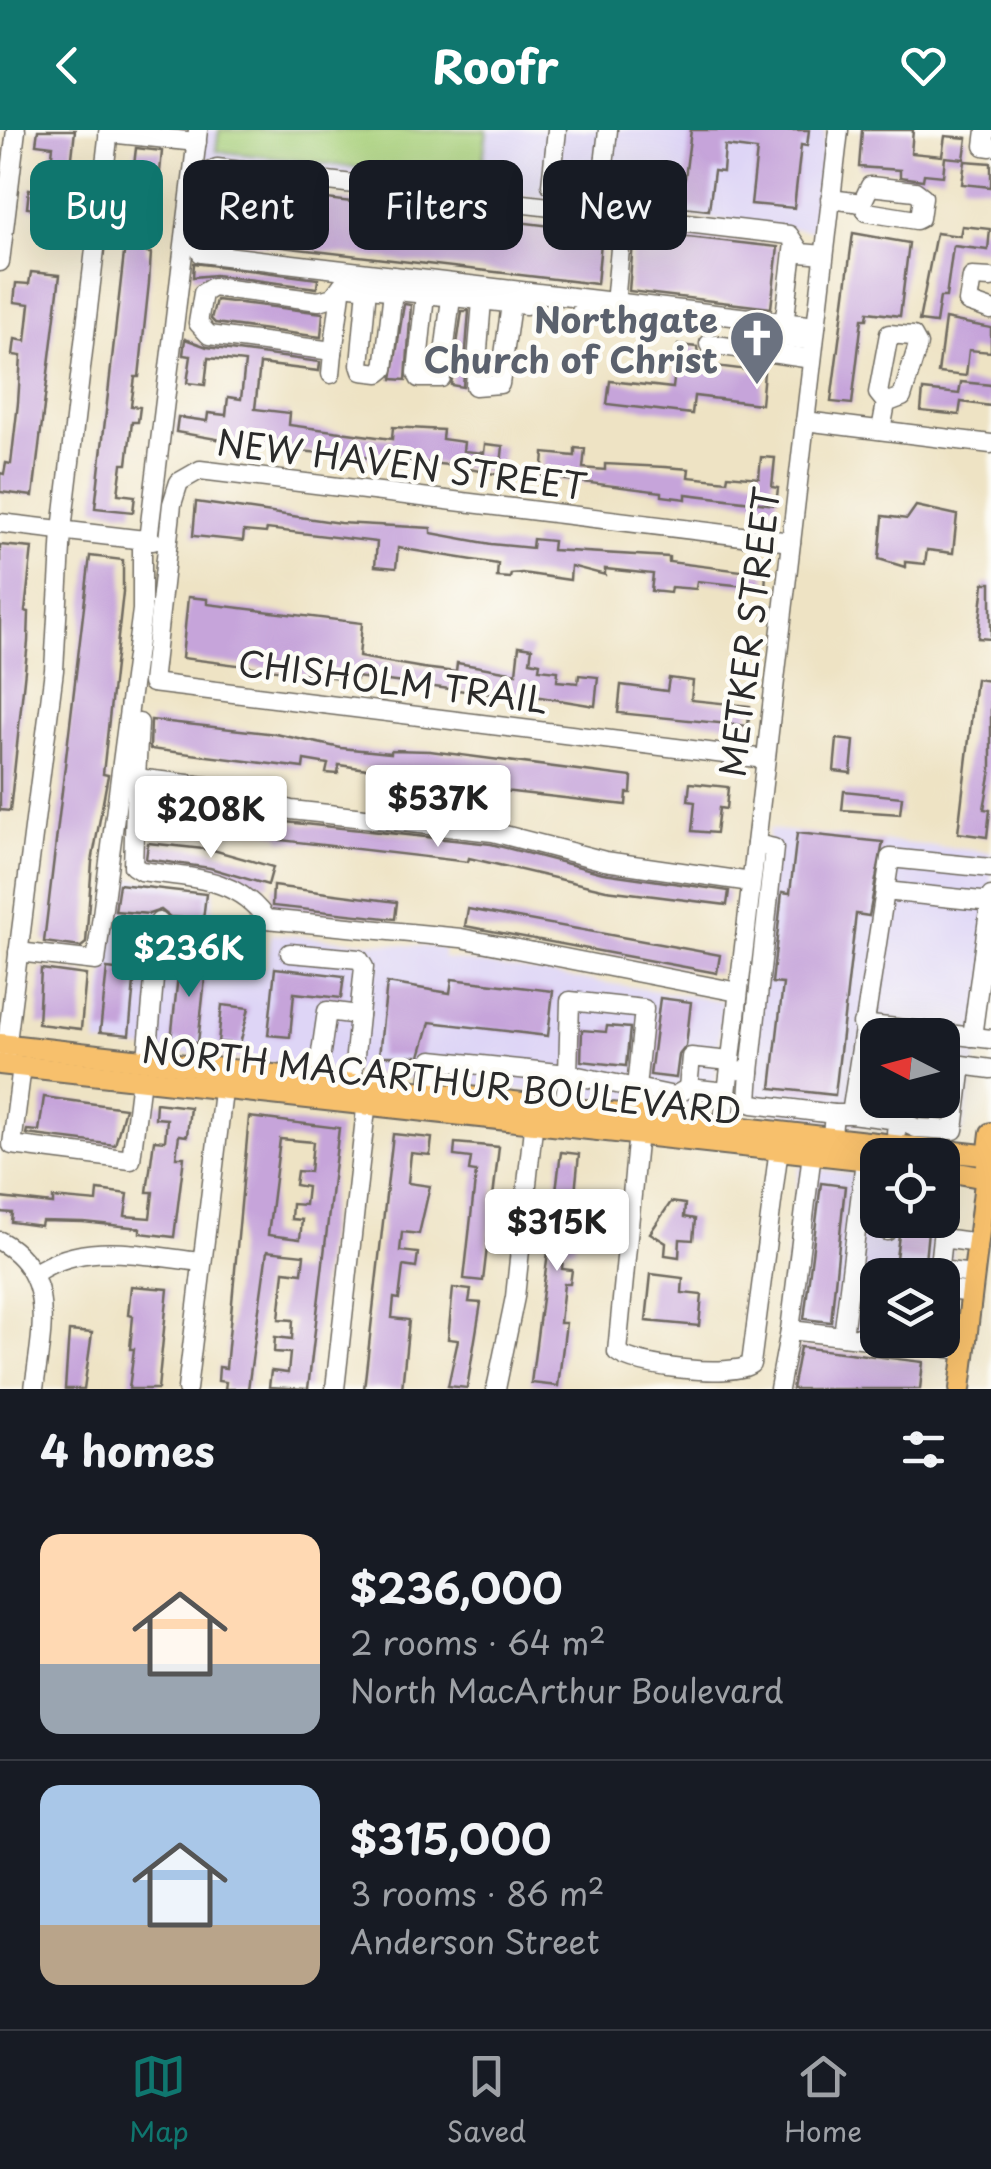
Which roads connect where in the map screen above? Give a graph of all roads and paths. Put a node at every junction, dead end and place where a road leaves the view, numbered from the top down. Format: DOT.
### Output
graph roads {
  1 [pos="16,130"];
  2 [pos="557,130"];
  3 [pos="608,130"];
  4 [pos="838,130"];
  5 [pos="986,130"];
  6 [pos="109,132"];
  7 [pos="198,136"];
  8 [pos="991,146"];
  9 [pos="830,199"];
  10 [pos="862,203"];
  11 [pos="543,206"];
  12 [pos="687,222"];
  13 [pos="794,242"];
  14 [pos="620,250"];
  15 [pos="824,255"];
  16 [pos="0,262"];
  17 [pos="991,278"];
  18 [pos="342,285"];
  19 [pos="367,288"];
  20 [pos="393,291"];
  21 [pos="425,294"];
  22 [pos="451,298"];
  23 [pos="482,301"];
  24 [pos="511,304"];
  25 [pos="615,304"];
  26 [pos="991,310"];
  27 [pos="784,325"];
  28 [pos="814,342"];
  29 [pos="709,344"];
  30 [pos="333,353"];
  31 [pos="331,374"];
  32 [pos="886,402"];
  33 [pos="805,421"];
  34 [pos="881,430"];
  35 [pos="991,444"];
  36 [pos="0,523"];
  37 [pos="62,530"];
  38 [pos="145,540"];
  39 [pos="168,542"];
  40 [pos="791,542"];
  41 [pos="152,683"];
  42 [pos="766,759"];
  43 [pos="136,778"];
  44 [pos="756,844"];
  45 [pos="991,868"];
  46 [pos="751,882"];
  47 [pos="885,890"];
  48 [pos="991,900"];
  49 [pos="158,922"];
  50 [pos="0,933"];
  51 [pos="19,944"];
  52 [pos="290,953"];
  53 [pos="738,992"];
  54 [pos="359,1015"];
  55 [pos="863,1018"];
  56 [pos="860,1032"];
  57 [pos="981,1038"];
  58 [pos="7,1056"];
  59 [pos="730,1066"];
  60 [pos="144,1069"];
  61 [pos="991,1069"];
  62 [pos="750,1072"];
  63 [pos="568,1074"];
  64 [pos="224,1078"];
  65 [pos="317,1080"];
  66 [pos="10,1087"];
  67 [pos="636,1088"];
  68 [pos="688,1088"];
  69 [pos="362,1091"];
  70 [pos="727,1092"];
  71 [pos="428,1093"];
  72 [pos="564,1107"];
  73 [pos="535,1112"];
  74 [pos="898,1120"];
  75 [pos="839,1121"];
  76 [pos="638,1123"];
  77 [pos="722,1132"];
  78 [pos="991,1134"];
  79 [pos="880,1138"];
  80 [pos="895,1138"];
  81 [pos="6,1145"];
  82 [pos="752,1145"];
  83 [pos="780,1148"];
  84 [pos="960,1152"];
  85 [pos="812,1153"];
  86 [pos="990,1156"];
  87 [pos="860,1159"];
  88 [pos="960,1173"];
  89 [pos="988,1178"];
  90 [pos="860,1229"];
  91 [pos="0,1241"];
  92 [pos="978,1243"];
  93 [pos="941,1258"];
  94 [pos="202,1262"];
  95 [pos="34,1274"];
  96 [pos="960,1281"];
  97 [pos="973,1283"];
  98 [pos="790,1330"];
  99 [pos="843,1336"];
  100 [pos="860,1338"];
  101 [pos="960,1349"];
  102 [pos="965,1350"];
  103 [pos="34,1389"];
  104 [pos="187,1389"];
  105 [pos="335,1389"];
  106 [pos="496,1389"];
  107 [pos="780,1389"];
  108 [pos="960,1389"];
  1 -- 16 [label="street"];
  2 -- 3 [label="street"];
  4 -- 9 [label="street, METKER STREET"];
  5 -- 8 [label="street"];
  6 -- 7 [label="street"];
  6 -- 37 [label="street"];
  7 -- 38 [label="street"];
  9 -- 10 [label="street"];
  9 -- 15 [label="street, METKER STREET"];
  11 -- 25 [label="street"];
  12 -- 13 [label="street"];
  13 -- 15 [label="street"];
  13 -- 27 [label="street"];
  14 -- 25 [label="street"];
  15 -- 28 [label="street, METKER STREET"];
  17 -- 26 [label="street"];
  18 -- 19 [label="street"];
  18 -- 30 [label="street"];
  18 -- 30 [label="street"];
  19 -- 20 [label="street"];
  19 -- 20 [label="street"];
  20 -- 21 [label="street"];
  21 -- 22 [label="street"];
  21 -- 22 [label="street"];
  22 -- 23 [label="street"];
  23 -- 24 [label="street"];
  23 -- 24 [label="street"];
  24 -- 28 [label="street"];
  25 -- 27 [label="street"];
  27 -- 28 [label="street"];
  28 -- 29 [label="street"];
  28 -- 33 [label="street, METKER STREET"];
  30 -- 31 [label="street"];
  32 -- 34 [label="street"];
  33 -- 34 [label="street"];
  33 -- 40 [label="street, METKER STREET"];
  34 -- 35 [label="street"];
  36 -- 37 [label="street"];
  37 -- 38 [label="street"];
  37 -- 51 [label="street"];
  38 -- 39 [label="street"];
  38 -- 51 [label="street"];
  39 -- 40 [label="street, NEW HAVEN STREET"];
  39 -- 41 [label="street"];
  40 -- 42 [label="street, METKER STREET"];
  41 -- 42 [label="street, CHISHOLM TRAIL"];
  41 -- 43 [label="street"];
  42 -- 44 [label="street, METKER STREET"];
  43 -- 46 [label="street"];
  43 -- 53 [label="street"];
  44 -- 46 [label="street, METKER STREET"];
  44 -- 62 [label="street"];
  45 -- 47 [label="street"];
  46 -- 53 [label="street, METKER STREET"];
  47 -- 48 [label="street"];
  47 -- 55 [label="street"];
  48 -- 57 [label="street"];
  49 -- 60 [label="street"];
  50 -- 51 [label="street"];
  51 -- 58 [label="street"];
  52 -- 54 [label="street"];
  53 -- 59 [label="street, METKER STREET"];
  54 -- 65 [label="street"];
  54 -- 69 [label="street"];
  56 -- 75 [label="street"];
  58 -- 60 [label="main road, NORTH MACARTHUR BOULEVARD"];
  58 -- 66 [label="street"];
  59 -- 62 [label="street"];
  59 -- 68 [label="street"];
  59 -- 70 [label="street, METKER STREET"];
  60 -- 64 [label="main road, NORTH MACARTHUR BOULEVARD"];
  60 -- 81 [label="street"];
  61 -- 74 [label="street"];
  62 -- 75 [label="street"];
  63 -- 67 [label="street"];
  63 -- 67 [label="street"];
  63 -- 71 [label="street"];
  63 -- 72 [label="street"];
  64 -- 65 [label="main road, NORTH MACARTHUR BOULEVARD"];
  64 -- 69 [label="main road, NORTH MACARTHUR BOULEVARD"];
  64 -- 94 [label="street"];
  65 -- 69 [label="main road, NORTH MACARTHUR BOULEVARD"];
  66 -- 81 [label="street"];
  67 -- 68 [label="street"];
  67 -- 76 [label="street"];
  68 -- 70 [label="street"];
  69 -- 71 [label="main road, NORTH MACARTHUR BOULEVARD"];
  69 -- 73 [label="main road, NORTH MACARTHUR BOULEVARD"];
  69 -- 105 [label="street"];
  70 -- 77 [label="street, METKER STREET"];
  71 -- 73 [label="main road, NORTH MACARTHUR BOULEVARD"];
  72 -- 73 [label="main road, NORTH MACARTHUR BOULEVARD"];
  72 -- 76 [label="main road, NORTH MACARTHUR BOULEVARD"];
  73 -- 76 [label="main road, NORTH MACARTHUR BOULEVARD"];
  73 -- 106 [label="street"];
  74 -- 75 [label="street"];
  74 -- 80 [label="street"];
  75 -- 77 [label="main road, NORTH MACARTHUR BOULEVARD"];
  75 -- 79 [label="main road, NORTH MACARTHUR BOULEVARD"];
  75 -- 82 [label="main road"];
  76 -- 77 [label="main road, NORTH MACARTHUR BOULEVARD"];
  76 -- 83 [label="street"];
  77 -- 82 [label="main road, NORTH MACARTHUR BOULEVARD"];
  78 -- 86 [label="main road"];
  82 -- 83 [label="main road, NORTH MACARTHUR BOULEVARD"];
  83 -- 85 [label="main road, NORTH MACARTHUR BOULEVARD"];
  84 -- 86 [label="main road, NORTH MACARTHUR BOULEVARD"];
  85 -- 87 [label="main road, NORTH MACARTHUR BOULEVARD"];
  85 -- 98 [label="street"];
  86 -- 89 [label="main road"];
  88 -- 89 [label="main road"];
  89 -- 92 [label="main road"];
  90 -- 99 [label="street"];
  91 -- 95 [label="street"];
  92 -- 93 [label="street"];
  92 -- 97 [label="main road"];
  94 -- 95 [label="street"];
  94 -- 104 [label="street"];
  95 -- 103 [label="street"];
  96 -- 97 [label="street"];
  97 -- 102 [label="main road"];
  98 -- 99 [label="street"];
  98 -- 107 [label="street"];
  99 -- 100 [label="street"];
  101 -- 102 [label="street"];
  102 -- 108 [label="main road"];
}
